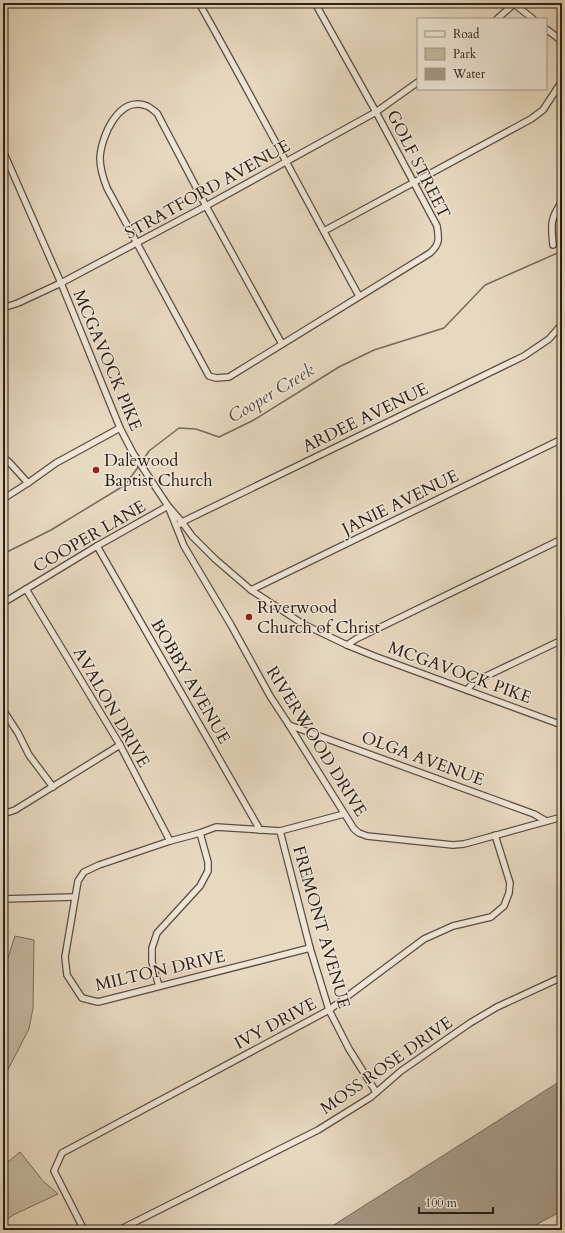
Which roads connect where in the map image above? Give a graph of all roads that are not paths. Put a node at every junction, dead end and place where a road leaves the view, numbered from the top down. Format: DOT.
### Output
graph roads {
  1 [pos="199,3"];
  2 [pos="315,3"];
  3 [pos="514,3"];
  4 [pos="498,18"];
  5 [pos="532,18"];
  6 [pos="547,30"];
  7 [pos="562,41"];
  8 [pos="562,81"];
  9 [pos="417,83"];
  10 [pos="376,112"];
  11 [pos="3,151"];
  12 [pos="285,162"];
  13 [pos="414,183"];
  14 [pos="562,202"];
  15 [pos="206,206"];
  16 [pos="324,231"];
  17 [pos="136,244"];
  18 [pos="554,245"];
  19 [pos="61,284"];
  20 [pos="359,296"];
  21 [pos="3,308"];
  22 [pos="562,324"];
  23 [pos="282,344"];
  24 [pos="120,428"];
  25 [pos="562,440"];
  26 [pos="3,457"];
  27 [pos="28,483"];
  28 [pos="3,499"];
  29 [pos="168,506"];
  30 [pos="182,522"];
  31 [pos="176,528"];
  32 [pos="192,536"];
  33 [pos="562,539"];
  34 [pos="97,546"];
  35 [pos="184,546"];
  36 [pos="26,589"];
  37 [pos="251,590"];
  38 [pos="3,603"];
  39 [pos="562,640"];
  40 [pos="347,645"];
  41 [pos="467,690"];
  42 [pos="3,710"];
  43 [pos="289,724"];
  44 [pos="562,724"];
  45 [pos="120,745"];
  46 [pos="53,787"];
  47 [pos="3,814"];
  48 [pos="344,814"];
  49 [pos="562,817"];
  50 [pos="546,821"];
  51 [pos="260,830"];
  52 [pos="280,831"];
  53 [pos="200,833"];
  54 [pos="495,835"];
  55 [pos="170,841"];
  56 [pos="74,897"];
  57 [pos="3,899"];
  58 [pos="310,948"];
  59 [pos="562,977"];
  60 [pos="159,986"];
  61 [pos="329,1010"];
  62 [pos="376,1092"];
  63 [pos="84,1230"];
  64 [pos="119,1230"];
  1 -- 12 [label="street"];
  2 -- 10 [label="street, GOLF STREET"];
  3 -- 4 [label="street"];
  3 -- 5 [label="street"];
  6 -- 7 [label="street"];
  8 -- 13 [label="street"];
  9 -- 10 [label="street, STRATFORD AVENUE"];
  10 -- 12 [label="street, STRATFORD AVENUE"];
  10 -- 13 [label="street, GOLF STREET"];
  11 -- 19 [label="street, MCGAVOCK PIKE"];
  12 -- 15 [label="street, STRATFORD AVENUE"];
  12 -- 16 [label="street"];
  13 -- 16 [label="street"];
  13 -- 20 [label="street, GOLF STREET"];
  14 -- 18 [label="street"];
  15 -- 17 [label="street, STRATFORD AVENUE"];
  15 -- 17 [label="street"];
  15 -- 23 [label="street"];
  16 -- 20 [label="street"];
  17 -- 19 [label="street, STRATFORD AVENUE"];
  17 -- 23 [label="street, GOLF STREET"];
  19 -- 21 [label="street, STRATFORD AVENUE"];
  19 -- 24 [label="street, MCGAVOCK PIKE"];
  20 -- 23 [label="street, GOLF STREET"];
  22 -- 30 [label="street, ARDEE AVENUE"];
  24 -- 27 [label="street"];
  24 -- 29 [label="street, MCGAVOCK PIKE"];
  25 -- 37 [label="street, JANIE AVENUE"];
  26 -- 27 [label="street"];
  27 -- 28 [label="street"];
  29 -- 30 [label="street, MCGAVOCK PIKE"];
  29 -- 31 [label="street, RIVERWOOD DRIVE"];
  29 -- 34 [label="street, COOPER LANE"];
  30 -- 31 [label="street, ARDEE AVENUE"];
  30 -- 32 [label="street, MCGAVOCK PIKE"];
  31 -- 35 [label="street, RIVERWOOD DRIVE"];
  32 -- 35 [label="street"];
  32 -- 37 [label="street, MCGAVOCK PIKE"];
  33 -- 40 [label="street"];
  34 -- 36 [label="street, COOPER LANE"];
  34 -- 51 [label="street, BOBBY AVENUE"];
  35 -- 43 [label="street, RIVERWOOD DRIVE"];
  36 -- 38 [label="street, COOPER LANE"];
  36 -- 45 [label="street, AVALON DRIVE"];
  37 -- 40 [label="street, MCGAVOCK PIKE"];
  39 -- 41 [label="street"];
  40 -- 41 [label="street, MCGAVOCK PIKE"];
  41 -- 44 [label="street, MCGAVOCK PIKE"];
  42 -- 46 [label="street"];
  43 -- 48 [label="street, RIVERWOOD DRIVE"];
  43 -- 50 [label="street, OLGA AVENUE"];
  45 -- 46 [label="street"];
  45 -- 55 [label="street, AVALON DRIVE"];
  46 -- 47 [label="street"];
  48 -- 52 [label="street, MILTON DRIVE"];
  48 -- 54 [label="street, RIVERWOOD DRIVE"];
  49 -- 50 [label="street, RIVERWOOD DRIVE"];
  50 -- 54 [label="street, RIVERWOOD DRIVE"];
  51 -- 52 [label="street, MILTON DRIVE"];
  51 -- 53 [label="street, MILTON DRIVE"];
  52 -- 58 [label="street, FREMONT AVENUE"];
  53 -- 55 [label="street, MILTON DRIVE"];
  53 -- 60 [label="street"];
  54 -- 61 [label="street, IVY DRIVE"];
  55 -- 56 [label="street, MILTON DRIVE"];
  56 -- 57 [label="street"];
  56 -- 60 [label="street, MILTON DRIVE"];
  58 -- 60 [label="street, MILTON DRIVE"];
  58 -- 61 [label="street, FREMONT AVENUE"];
  59 -- 62 [label="street, MOSS ROSE DRIVE"];
  61 -- 62 [label="street, FREMONT AVENUE"];
  61 -- 63 [label="street, IVY DRIVE"];
  62 -- 64 [label="street, MOSS ROSE DRIVE"];
}
